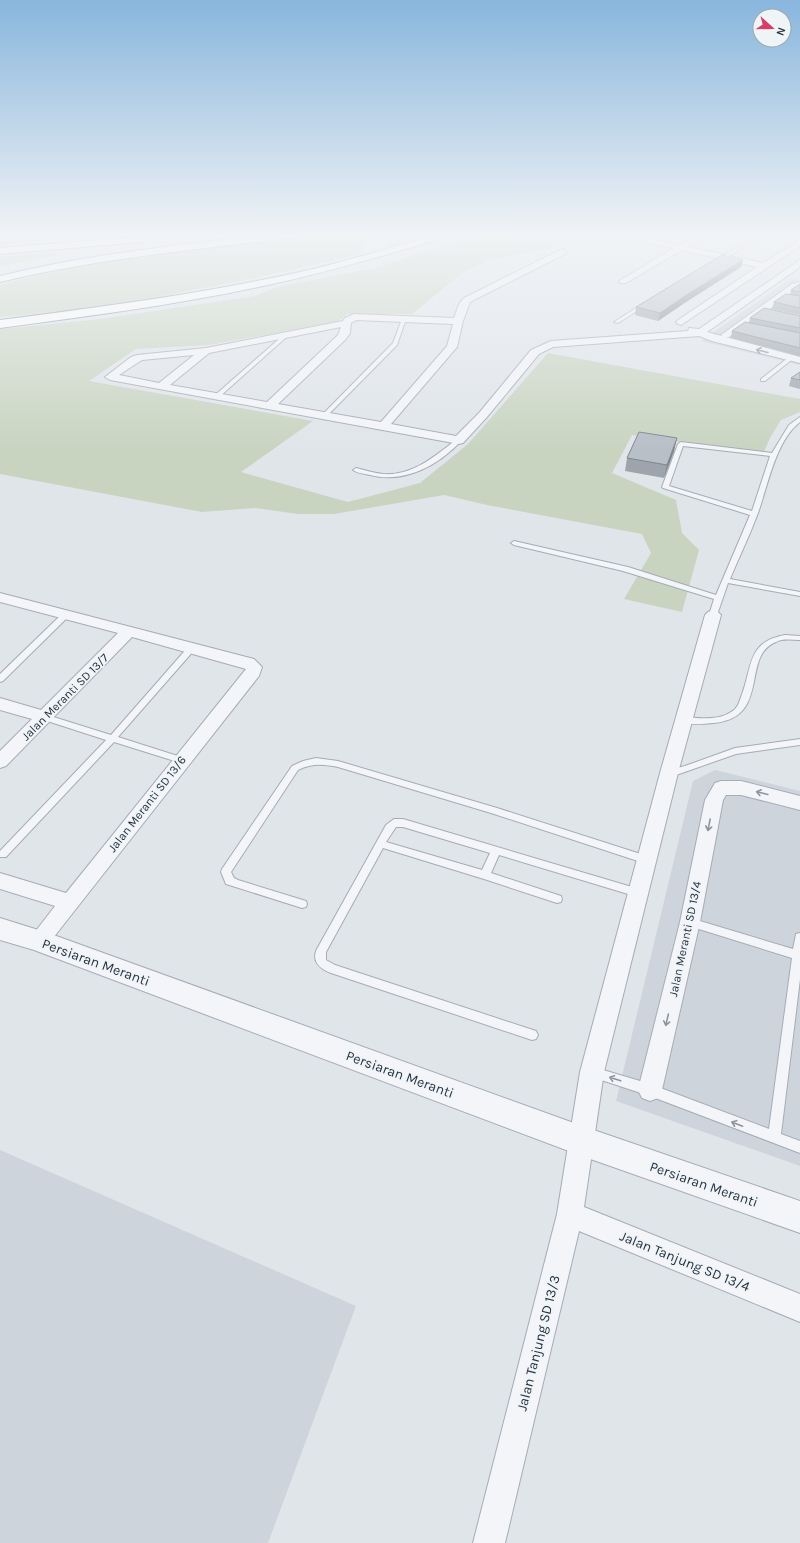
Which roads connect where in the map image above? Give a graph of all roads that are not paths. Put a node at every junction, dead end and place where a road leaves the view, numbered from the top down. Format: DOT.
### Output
graph roads {
  1 [pos="118,307"];
  2 [pos="463,307"];
  3 [pos="640,307"];
  4 [pos="703,307"];
  5 [pos="726,307"];
  6 [pos="733,307"];
  7 [pos="767,307"];
  8 [pos="760,311"];
  9 [pos="774,314"];
  10 [pos="404,319"];
  11 [pos="458,321"];
  12 [pos="616,322"];
  13 [pos="681,322"];
  14 [pos="346,323"];
  15 [pos="0,324"];
  16 [pos="692,332"];
  17 [pos="288,333"];
  18 [pos="716,339"];
  19 [pos="206,351"];
  20 [pos="795,359"];
  21 [pos="763,380"];
  22 [pos="160,387"];
  23 [pos="216,397"];
  24 [pos="269,406"];
  25 [pos="324,416"];
  26 [pos="800,419"];
  27 [pos="383,426"];
  28 [pos="458,440"];
  29 [pos="774,455"];
  30 [pos="356,470"];
  31 [pos="754,514"];
  32 [pos="514,543"];
  33 [pos="726,580"];
  34 [pos="800,594"];
  35 [pos="4,602"];
  36 [pos="715,607"];
  37 [pos="66,615"];
  38 [pos="129,631"];
  39 [pos="800,638"];
  40 [pos="192,648"];
  41 [pos="0,679"];
  42 [pos="0,704"];
  43 [pos="44,717"];
  44 [pos="683,720"];
  45 [pos="112,739"];
  46 [pos="800,742"];
  47 [pos="181,760"];
  48 [pos="0,762"];
  49 [pos="669,773"];
  50 [pos="800,802"];
  51 [pos="381,844"];
  52 [pos="496,850"];
  53 [pos="3,854"];
  54 [pos="647,860"];
  55 [pos="485,875"];
  56 [pos="0,882"];
  57 [pos="638,893"];
  58 [pos="557,899"];
  59 [pos="70,902"];
  60 [pos="302,904"];
  61 [pos="690,922"];
  62 [pos="0,929"];
  63 [pos="800,937"];
  64 [pos="39,941"];
  65 [pos="799,955"];
  66 [pos="532,1035"];
  67 [pos="592,1072"];
  68 [pos="650,1090"];
  69 [pos="774,1138"];
  70 [pos="582,1141"];
  71 [pos="800,1147"];
  72 [pos="570,1214"];
  73 [pos="800,1217"];
  74 [pos="800,1308"];
  75 [pos="489,1543"];
  1 -- 15 [label="highway"];
  2 -- 11 [label="street"];
  3 -- 12 [label="lane"];
  4 -- 13 [label="street"];
  5 -- 16 [label="street"];
  6 -- 16 [label="street"];
  7 -- 8 [label="street"];
  8 -- 9 [label="street"];
  8 -- 18 [label="street"];
  10 -- 11 [label="street"];
  10 -- 14 [label="street"];
  10 -- 25 [label="lane"];
  11 -- 27 [label="street"];
  14 -- 17 [label="street"];
  14 -- 24 [label="street"];
  16 -- 18 [label="street"];
  16 -- 28 [label="street"];
  17 -- 19 [label="street"];
  17 -- 23 [label="lane"];
  20 -- 18 [label="street, one-way"];
  19 -- 22 [label="street"];
  19 -- 22 [label="street"];
  20 -- 21 [label="lane"];
  22 -- 23 [label="street"];
  23 -- 24 [label="street"];
  24 -- 25 [label="street"];
  25 -- 27 [label="street"];
  26 -- 29 [label="lane"];
  27 -- 28 [label="street"];
  28 -- 30 [label="lane"];
  29 -- 31 [label="lane"];
  29 -- 31 [label="lane"];
  31 -- 33 [label="lane"];
  32 -- 36 [label="lane"];
  33 -- 34 [label="lane"];
  33 -- 36 [label="lane"];
  35 -- 37 [label="street"];
  36 -- 44 [label="street, Jalan Tanjung SD 13/3"];
  37 -- 38 [label="street"];
  37 -- 41 [label="lane"];
  38 -- 40 [label="street"];
  38 -- 43 [label="street, Jalan Meranti SD 13/7"];
  39 -- 44 [label="lane"];
  40 -- 45 [label="lane"];
  40 -- 47 [label="street, Jalan Meranti SD 13/6"];
  42 -- 43 [label="street"];
  43 -- 45 [label="lane"];
  43 -- 48 [label="street, Jalan Meranti SD 13/7"];
  44 -- 49 [label="street, Jalan Tanjung SD 13/3"];
  45 -- 47 [label="lane"];
  45 -- 53 [label="lane"];
  46 -- 49 [label="lane"];
  47 -- 59 [label="street, Jalan Meranti SD 13/6"];
  49 -- 54 [label="street, Jalan Tanjung SD 13/3"];
  50 -- 61 [label="street, Jalan Meranti SD 13/4, one-way"];
  51 -- 52 [label="lane"];
  51 -- 55 [label="lane"];
  51 -- 66 [label="lane"];
  52 -- 55 [label="lane"];
  52 -- 57 [label="lane"];
  54 -- 57 [label="street, Jalan Tanjung SD 13/3"];
  54 -- 60 [label="lane"];
  55 -- 58 [label="lane"];
  56 -- 59 [label="street"];
  57 -- 67 [label="street, Jalan Tanjung SD 13/3"];
  59 -- 64 [label="street, Jalan Meranti SD 13/6"];
  61 -- 65 [label="lane"];
  61 -- 68 [label="street, Jalan Meranti SD 13/4, one-way"];
  62 -- 64 [label="street, Persiaran Meranti"];
  63 -- 65 [label="lane"];
  64 -- 70 [label="street, Persiaran Meranti"];
  65 -- 69 [label="lane"];
  68 -- 67 [label="lane, one-way"];
  67 -- 70 [label="street, Jalan Tanjung SD 13/3"];
  69 -- 68 [label="lane, one-way"];
  69 -- 71 [label="lane"];
  70 -- 72 [label="street, Jalan Tanjung SD 13/3"];
  70 -- 73 [label="street, Persiaran Meranti"];
  72 -- 74 [label="street, Jalan Tanjung SD 13/4"];
  72 -- 75 [label="street, Jalan Tanjung SD 13/3"];
}
